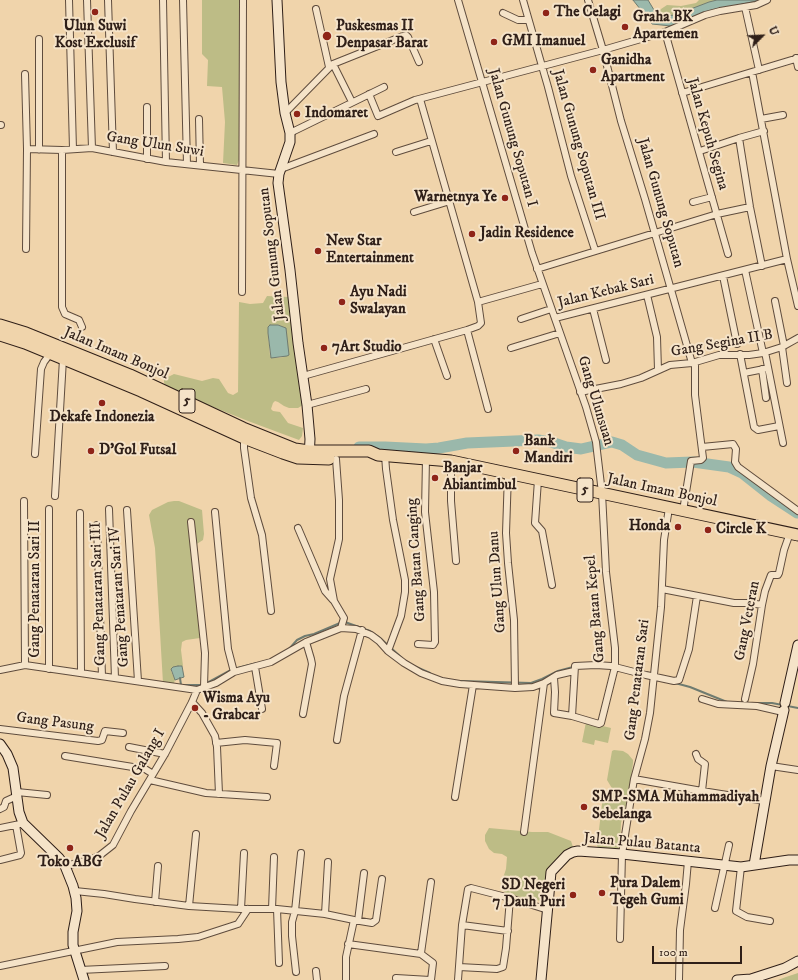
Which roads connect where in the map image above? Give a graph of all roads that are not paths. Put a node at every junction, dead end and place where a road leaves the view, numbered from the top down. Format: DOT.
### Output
graph roads {
  1 [pos="69,0"];
  2 [pos="87,0"];
  3 [pos="108,0"];
  4 [pos="163,0"];
  5 [pos="183,0"];
  6 [pos="243,0"];
  7 [pos="277,0"];
  8 [pos="458,0"];
  9 [pos="523,0"];
  10 [pos="588,0"];
  11 [pos="767,0"];
  12 [pos="745,7"];
  13 [pos="316,9"];
  14 [pos="503,13"];
  15 [pos="528,20"];
  16 [pos="665,32"];
  17 [pos="39,39"];
  18 [pos="603,50"];
  19 [pos="797,58"];
  20 [pos="419,62"];
  21 [pos="331,65"];
  22 [pos="542,66"];
  23 [pos="798,67"];
  24 [pos="760,70"];
  25 [pos="752,72"];
  26 [pos="25,74"];
  27 [pos="482,82"];
  28 [pos="384,87"];
  29 [pos="682,93"];
  30 [pos="369,94"];
  31 [pos="420,99"];
  32 [pos="352,102"];
  33 [pos="147,107"];
  34 [pos="284,113"];
  35 [pos="783,115"];
  36 [pos="199,119"];
  37 [pos="761,119"];
  38 [pos="764,131"];
  39 [pos="290,133"];
  40 [pos="374,134"];
  41 [pos="739,138"];
  42 [pos="431,141"];
  43 [pos="92,148"];
  44 [pos="27,149"];
  45 [pos="73,149"];
  46 [pos="39,150"];
  47 [pos="62,150"];
  48 [pos="700,151"];
  49 [pos="113,152"];
  50 [pos="396,152"];
  51 [pos="146,159"];
  52 [pos="166,162"];
  53 [pos="186,164"];
  54 [pos="200,166"];
  55 [pos="243,170"];
  56 [pos="280,171"];
  57 [pos="712,197"];
  58 [pos="450,201"];
  59 [pos="693,202"];
  60 [pos="750,207"];
  61 [pos="414,212"];
  62 [pos="717,214"];
  63 [pos="654,232"];
  64 [pos="26,249"];
  65 [pos="595,250"];
  66 [pos="728,254"];
  67 [pos="787,259"];
  68 [pos="762,266"];
  69 [pos="537,268"];
  70 [pos="745,270"];
  71 [pos="723,276"];
  72 [pos="542,284"];
  73 [pos="671,289"];
  74 [pos="242,292"];
  75 [pos="648,295"];
  76 [pos="775,301"];
  77 [pos="478,302"];
  78 [pos="798,306"];
  79 [pos="551,309"];
  80 [pos="593,309"];
  81 [pos="555,318"];
  82 [pos="521,319"];
  83 [pos="0,325"];
  84 [pos="82,327"];
  85 [pos="467,330"];
  86 [pos="560,333"];
  87 [pos="0,336"];
  88 [pos="798,338"];
  89 [pos="434,340"];
  90 [pos="737,344"];
  91 [pos="783,347"];
  92 [pos="511,348"];
  93 [pos="764,352"];
  94 [pos="50,354"];
  95 [pos="740,354"];
  96 [pos="63,359"];
  97 [pos="606,360"];
  98 [pos="694,363"];
  99 [pos="765,369"];
  100 [pos="658,370"];
  101 [pos="744,373"];
  102 [pos="303,376"];
  103 [pos="447,376"];
  104 [pos="788,383"];
  105 [pos="366,389"];
  106 [pos="580,392"];
  107 [pos="766,398"];
  108 [pos="307,405"];
  109 [pos="488,409"];
  110 [pos="779,426"];
  111 [pos="244,438"];
  112 [pos="783,443"];
  113 [pos="702,447"];
  114 [pos="35,454"];
  115 [pos="309,455"];
  116 [pos="382,455"];
  117 [pos="426,458"];
  118 [pos="336,459"];
  119 [pos="451,461"];
  120 [pos="508,473"];
  121 [pos="538,480"];
  122 [pos="602,493"];
  123 [pos="55,496"];
  124 [pos="24,501"];
  125 [pos="669,508"];
  126 [pos="49,509"];
  127 [pos="109,509"];
  128 [pos="127,510"];
  129 [pos="682,511"];
  130 [pos="798,511"];
  131 [pos="215,512"];
  132 [pos="80,513"];
  133 [pos="191,522"];
  134 [pos="97,525"];
  135 [pos="298,528"];
  136 [pos="794,534"];
  137 [pos="456,561"];
  138 [pos="552,585"];
  139 [pos="662,589"];
  140 [pos="697,596"];
  141 [pos="334,601"];
  142 [pos="762,605"];
  143 [pos="271,611"];
  144 [pos="341,626"];
  145 [pos="362,630"];
  146 [pos="306,642"];
  147 [pos="418,644"];
  148 [pos="798,645"];
  149 [pos="390,648"];
  150 [pos="25,665"];
  151 [pos="255,666"];
  152 [pos="614,668"];
  153 [pos="49,669"];
  154 [pos="574,669"];
  155 [pos="0,670"];
  156 [pos="234,672"];
  157 [pos="81,673"];
  158 [pos="102,676"];
  159 [pos="795,677"];
  160 [pos="115,678"];
  161 [pos="554,678"];
  162 [pos="653,678"];
  163 [pos="138,681"];
  164 [pos="544,683"];
  165 [pos="515,684"];
  166 [pos="473,685"];
  167 [pos="204,687"];
  168 [pos="197,690"];
  169 [pos="702,699"];
  170 [pos="745,699"];
  171 [pos="192,702"];
  172 [pos="784,708"];
  173 [pos="262,709"];
  174 [pos="303,714"];
  175 [pos="572,716"];
  176 [pos="0,729"];
  177 [pos="123,733"];
  178 [pos="337,740"];
  179 [pos="216,743"];
  180 [pos="0,744"];
  181 [pos="129,748"];
  182 [pos="165,754"];
  183 [pos="696,754"];
  184 [pos="65,756"];
  185 [pos="274,766"];
  186 [pos="771,766"];
  187 [pos="798,770"];
  188 [pos="153,774"];
  189 [pos="634,779"];
  190 [pos="150,780"];
  191 [pos="702,791"];
  192 [pos="17,794"];
  193 [pos="220,794"];
  194 [pos="47,796"];
  195 [pos="267,797"];
  196 [pos="455,797"];
  197 [pos="765,801"];
  198 [pos="0,809"];
  199 [pos="20,824"];
  200 [pos="0,828"];
  201 [pos="524,832"];
  202 [pos="196,834"];
  203 [pos="729,845"];
  204 [pos="244,853"];
  205 [pos="301,853"];
  206 [pos="622,854"];
  207 [pos="274,857"];
  208 [pos="0,860"];
  209 [pos="688,860"];
  210 [pos="798,860"];
  211 [pos="328,862"];
  212 [pos="754,865"];
  213 [pos="66,866"];
  214 [pos="158,866"];
  215 [pos="725,866"];
  216 [pos="741,867"];
  217 [pos="364,872"];
  218 [pos="382,879"];
  219 [pos="431,882"];
  220 [pos="75,891"];
  221 [pos="510,898"];
  222 [pos="155,902"];
  223 [pos="189,906"];
  224 [pos="715,908"];
  225 [pos="241,909"];
  226 [pos="248,909"];
  227 [pos="275,909"];
  228 [pos="548,910"];
  229 [pos="295,911"];
  230 [pos="325,914"];
  231 [pos="356,920"];
  232 [pos="770,921"];
  233 [pos="462,926"];
  234 [pos="508,931"];
  235 [pos="620,939"];
  236 [pos="348,944"];
  237 [pos="74,950"];
  238 [pos="421,954"];
  239 [pos="798,961"];
  240 [pos="279,963"];
  241 [pos="0,966"];
  242 [pos="165,966"];
  243 [pos="458,967"];
  244 [pos="80,970"];
  245 [pos="316,971"];
  246 [pos="296,972"];
  247 [pos="396,978"];
  248 [pos="84,980"];
  249 [pos="317,980"];
  250 [pos="346,980"];
  251 [pos="431,980"];
  252 [pos="458,980"];
  253 [pos="541,980"];
  254 [pos="679,980"];
  255 [pos="738,980"];
  1 -- 45 [label="street"];
  2 -- 43 [label="street"];
  3 -- 49 [label="street"];
  4 -- 52 [label="street"];
  5 -- 53 [label="street"];
  6 -- 55 [label="street"];
  7 -- 34 [label="street, Jalan Gunung Soputan"];
  8 -- 27 [label="street, Jalan Gunung Soputan I"];
  9 -- 15 [label="street, Jalan Gunung Soputan III"];
  10 -- 18 [label="street, Jalan Gunung Soputan"];
  11 -- 12 [label="street"];
  12 -- 16 [label="street"];
  12 -- 24 [label="street"];
  13 -- 21 [label="street"];
  14 -- 15 [label="street"];
  15 -- 22 [label="street, Jalan Gunung Soputan III"];
  16 -- 18 [label="street"];
  16 -- 29 [label="street, Jalan Kepuh Segina"];
  17 -- 46 [label="street"];
  18 -- 22 [label="street"];
  18 -- 63 [label="street, Jalan Gunung Soputan"];
  19 -- 23 [label="street"];
  19 -- 24 [label="street"];
  20 -- 21 [label="street"];
  21 -- 32 [label="street"];
  21 -- 34 [label="street"];
  22 -- 27 [label="street"];
  22 -- 65 [label="street, Jalan Gunung Soputan III"];
  24 -- 25 [label="street"];
  25 -- 29 [label="street"];
  25 -- 37 [label="street"];
  26 -- 44 [label="street"];
  27 -- 31 [label="street"];
  27 -- 69 [label="street, Jalan Gunung Soputan I"];
  28 -- 30 [label="street"];
  29 -- 48 [label="street, Jalan Kepuh Segina"];
  30 -- 31 [label="street"];
  30 -- 32 [label="street"];
  31 -- 42 [label="street"];
  32 -- 39 [label="street"];
  33 -- 51 [label="street"];
  34 -- 39 [label="street, Jalan Gunung Soputan"];
  35 -- 37 [label="street"];
  36 -- 54 [label="street"];
  37 -- 38 [label="street"];
  38 -- 41 [label="street"];
  38 -- 67 [label="street"];
  39 -- 56 [label="street, Jalan Gunung Soputan"];
  40 -- 56 [label="street"];
  41 -- 48 [label="street"];
  41 -- 60 [label="street"];
  42 -- 50 [label="street"];
  42 -- 58 [label="street"];
  43 -- 45 [label="street, Gang Ulun Suwi"];
  43 -- 49 [label="street, Gang Ulun Suwi"];
  44 -- 46 [label="street, Gang Ulun Suwi"];
  44 -- 64 [label="street"];
  45 -- 47 [label="street, Gang Ulun Suwi"];
  46 -- 47 [label="street, Gang Ulun Suwi"];
  47 -- 84 [label="street"];
  48 -- 57 [label="street, Jalan Kepuh Segina"];
  49 -- 51 [label="street, Gang Ulun Suwi"];
  51 -- 52 [label="street, Gang Ulun Suwi"];
  52 -- 53 [label="street, Gang Ulun Suwi"];
  53 -- 54 [label="street, Gang Ulun Suwi"];
  54 -- 55 [label="street, Gang Ulun Suwi"];
  55 -- 56 [label="street, Gang Ulun Suwi"];
  55 -- 74 [label="street"];
  56 -- 102 [label="street, Jalan Gunung Soputan"];
  57 -- 59 [label="street"];
  57 -- 62 [label="street, Jalan Kepuh Segina"];
  58 -- 61 [label="street"];
  58 -- 77 [label="street"];
  60 -- 62 [label="street"];
  60 -- 68 [label="street"];
  62 -- 63 [label="street"];
  62 -- 66 [label="street, Jalan Kepuh Segina"];
  63 -- 65 [label="street"];
  63 -- 73 [label="street, Jalan Gunung Soputan"];
  65 -- 69 [label="street"];
  67 -- 68 [label="street, Jalan Kebak Sari"];
  67 -- 78 [label="street"];
  68 -- 70 [label="street, Jalan Kebak Sari"];
  69 -- 72 [label="street, Jalan Gunung Soputan I"];
  70 -- 71 [label="street, Jalan Kebak Sari"];
  70 -- 93 [label="street"];
  71 -- 73 [label="street, Jalan Kebak Sari"];
  71 -- 90 [label="street"];
  72 -- 77 [label="street, Jalan Kebak Sari"];
  72 -- 79 [label="street, Jalan Kebak Sari"];
  73 -- 75 [label="street, Jalan Kebak Sari"];
  73 -- 98 [label="street, Jalan Gunung Soputan"];
  75 -- 80 [label="street, Jalan Kebak Sari"];
  75 -- 100 [label="street"];
  76 -- 91 [label="street"];
  77 -- 85 [label="street"];
  79 -- 81 [label="street, Jalan Kebak Sari"];
  79 -- 82 [label="street"];
  80 -- 81 [label="street, Jalan Kebak Sari"];
  80 -- 97 [label="street"];
  81 -- 86 [label="street, Gang Ulunsuan"];
  83 -- 115 [label="highway, Jalan Imam Bonjol / 5"];
  85 -- 89 [label="street"];
  85 -- 109 [label="street"];
  86 -- 92 [label="street"];
  86 -- 106 [label="street, Gang Ulunsuan"];
  87 -- 94 [label="highway, Jalan Imam Bonjol / 5"];
  88 -- 91 [label="street, Gang Segina II B"];
  89 -- 102 [label="street"];
  89 -- 103 [label="street"];
  91 -- 93 [label="street, Gang Segina II B"];
  91 -- 104 [label="street"];
  93 -- 95 [label="street, Gang Segina II B"];
  93 -- 99 [label="street"];
  94 -- 96 [label="highway, Jalan Imam Bonjol / 5"];
  94 -- 114 [label="street"];
  95 -- 98 [label="street, Gang Segina II B"];
  95 -- 101 [label="street"];
  96 -- 111 [label="highway, Jalan Imam Bonjol / 5"];
  96 -- 123 [label="street"];
  98 -- 100 [label="street, Gang Segina II B"];
  98 -- 113 [label="street, Jalan Gunung Soputan"];
  99 -- 101 [label="street"];
  99 -- 107 [label="street"];
  99 -- 110 [label="street"];
  100 -- 106 [label="street, Gang Segina II B"];
  101 -- 110 [label="street"];
  102 -- 108 [label="street, Jalan Gunung Soputan"];
  105 -- 108 [label="street"];
  106 -- 122 [label="street, Gang Ulunsuan"];
  108 -- 115 [label="street, Jalan Gunung Soputan"];
  110 -- 112 [label="street"];
  111 -- 115 [label="highway, Jalan Imam Bonjol / 5"];
  111 -- 143 [label="street"];
  113 -- 129 [label="street"];
  113 -- 130 [label="street"];
  115 -- 116 [label="highway, Jalan Imam Bonjol / 5"];
  115 -- 118 [label="highway, Jalan Imam Bonjol / 5"];
  116 -- 117 [label="highway, Jalan Imam Bonjol / 5"];
  116 -- 118 [label="highway, Jalan Imam Bonjol / 5"];
  116 -- 149 [label="street"];
  117 -- 119 [label="highway, Jalan Imam Bonjol / 5"];
  117 -- 147 [label="street, Gang Batan Canging"];
  118 -- 141 [label="street"];
  119 -- 120 [label="highway, Jalan Imam Bonjol / 5"];
  119 -- 137 [label="street"];
  120 -- 121 [label="highway, Jalan Imam Bonjol / 5"];
  120 -- 165 [label="street, Gang Ulun Danu"];
  121 -- 122 [label="highway, Jalan Imam Bonjol / 5"];
  121 -- 138 [label="street"];
  122 -- 125 [label="highway, Jalan Imam Bonjol / 5"];
  122 -- 152 [label="street, Gang Batan Kepel"];
  124 -- 150 [label="street"];
  125 -- 129 [label="highway, Jalan Imam Bonjol / 5"];
  125 -- 139 [label="street, Gang Penataran Sari"];
  126 -- 153 [label="street, Gang Penataran Sari II"];
  127 -- 160 [label="street, Gang Penataran Sari III"];
  128 -- 163 [label="street, Gang Penataran Sari IV"];
  129 -- 136 [label="highway, Jalan Imam Bonjol / 5"];
  131 -- 156 [label="street"];
  132 -- 157 [label="street"];
  133 -- 167 [label="street"];
  134 -- 158 [label="street"];
  135 -- 141 [label="street"];
  136 -- 142 [label="street, Gang Veteran"];
  139 -- 140 [label="street"];
  139 -- 162 [label="street, Gang Penataran Sari"];
  140 -- 142 [label="street"];
  140 -- 162 [label="street"];
  141 -- 144 [label="street"];
  142 -- 170 [label="street, Gang Veteran"];
  144 -- 145 [label="street"];
  144 -- 146 [label="street"];
  145 -- 149 [label="street"];
  145 -- 178 [label="street"];
  146 -- 151 [label="street"];
  146 -- 174 [label="street"];
  148 -- 159 [label="street"];
  149 -- 166 [label="street"];
  150 -- 153 [label="street"];
  150 -- 155 [label="street"];
  151 -- 156 [label="street"];
  151 -- 173 [label="street"];
  152 -- 154 [label="street"];
  152 -- 162 [label="street"];
  152 -- 175 [label="street, Gang Batan Kepel"];
  153 -- 157 [label="street"];
  154 -- 161 [label="street"];
  154 -- 175 [label="street"];
  156 -- 167 [label="street"];
  157 -- 158 [label="street"];
  158 -- 160 [label="street"];
  159 -- 172 [label="street"];
  160 -- 163 [label="street"];
  161 -- 164 [label="street"];
  161 -- 175 [label="street"];
  162 -- 189 [label="street, Gang Penataran Sari"];
  163 -- 168 [label="street"];
  164 -- 165 [label="street"];
  164 -- 201 [label="street"];
  165 -- 166 [label="street"];
  166 -- 196 [label="street"];
  167 -- 168 [label="street"];
  168 -- 171 [label="street, Jalan Pulau Galang I"];
  169 -- 172 [label="street"];
  171 -- 179 [label="street"];
  171 -- 182 [label="street, Jalan Pulau Galang I"];
  172 -- 186 [label="street"];
  176 -- 177 [label="street, Gang Pasung"];
  179 -- 185 [label="street"];
  179 -- 193 [label="street"];
  180 -- 192 [label="street"];
  181 -- 182 [label="street"];
  182 -- 188 [label="street, Jalan Pulau Galang I"];
  183 -- 191 [label="street"];
  184 -- 188 [label="street"];
  186 -- 187 [label="street"];
  186 -- 197 [label="street"];
  188 -- 190 [label="street, Jalan Pulau Galang I"];
  189 -- 191 [label="street"];
  189 -- 206 [label="street, Gang Penataran Sari"];
  190 -- 193 [label="street"];
  190 -- 213 [label="street, Jalan Pulau Galang I"];
  191 -- 197 [label="street"];
  192 -- 194 [label="street"];
  192 -- 198 [label="street"];
  192 -- 199 [label="street"];
  193 -- 195 [label="street"];
  197 -- 212 [label="street"];
  199 -- 200 [label="street"];
  199 -- 208 [label="street"];
  199 -- 213 [label="street"];
  202 -- 223 [label="street"];
  203 -- 215 [label="street"];
  204 -- 225 [label="street"];
  205 -- 229 [label="street"];
  206 -- 209 [label="street, Jalan Pulau Batanta"];
  206 -- 228 [label="street, Jalan Pulau Batanta"];
  206 -- 235 [label="street, Gang Penataran Sari"];
  207 -- 227 [label="street"];
  209 -- 215 [label="street, Jalan Pulau Batanta"];
  209 -- 254 [label="street"];
  210 -- 212 [label="street, Jalan Pulau Batanta"];
  211 -- 230 [label="street"];
  212 -- 216 [label="street, Jalan Pulau Batanta"];
  213 -- 220 [label="street"];
  214 -- 222 [label="street"];
  215 -- 216 [label="street, Jalan Pulau Batanta"];
  215 -- 224 [label="street"];
  216 -- 232 [label="street"];
  217 -- 231 [label="street"];
  218 -- 231 [label="street"];
  219 -- 238 [label="street"];
  220 -- 222 [label="street"];
  220 -- 237 [label="street"];
  221 -- 228 [label="street"];
  221 -- 233 [label="street"];
  221 -- 234 [label="street"];
  222 -- 223 [label="street"];
  223 -- 225 [label="street"];
  225 -- 226 [label="street"];
  226 -- 227 [label="street"];
  226 -- 237 [label="street"];
  227 -- 229 [label="street"];
  227 -- 240 [label="street"];
  228 -- 253 [label="street, Jalan Pulau Batanta"];
  229 -- 230 [label="street"];
  229 -- 246 [label="street"];
  230 -- 231 [label="street"];
  231 -- 236 [label="street"];
  233 -- 234 [label="street"];
  233 -- 243 [label="street"];
  234 -- 243 [label="street"];
  236 -- 238 [label="street"];
  236 -- 250 [label="street"];
  237 -- 241 [label="street"];
  237 -- 244 [label="street"];
  238 -- 251 [label="street"];
  239 -- 255 [label="street"];
  242 -- 244 [label="street"];
  243 -- 252 [label="street"];
  244 -- 248 [label="street"];
  245 -- 249 [label="street"];
  247 -- 251 [label="street"];
}
